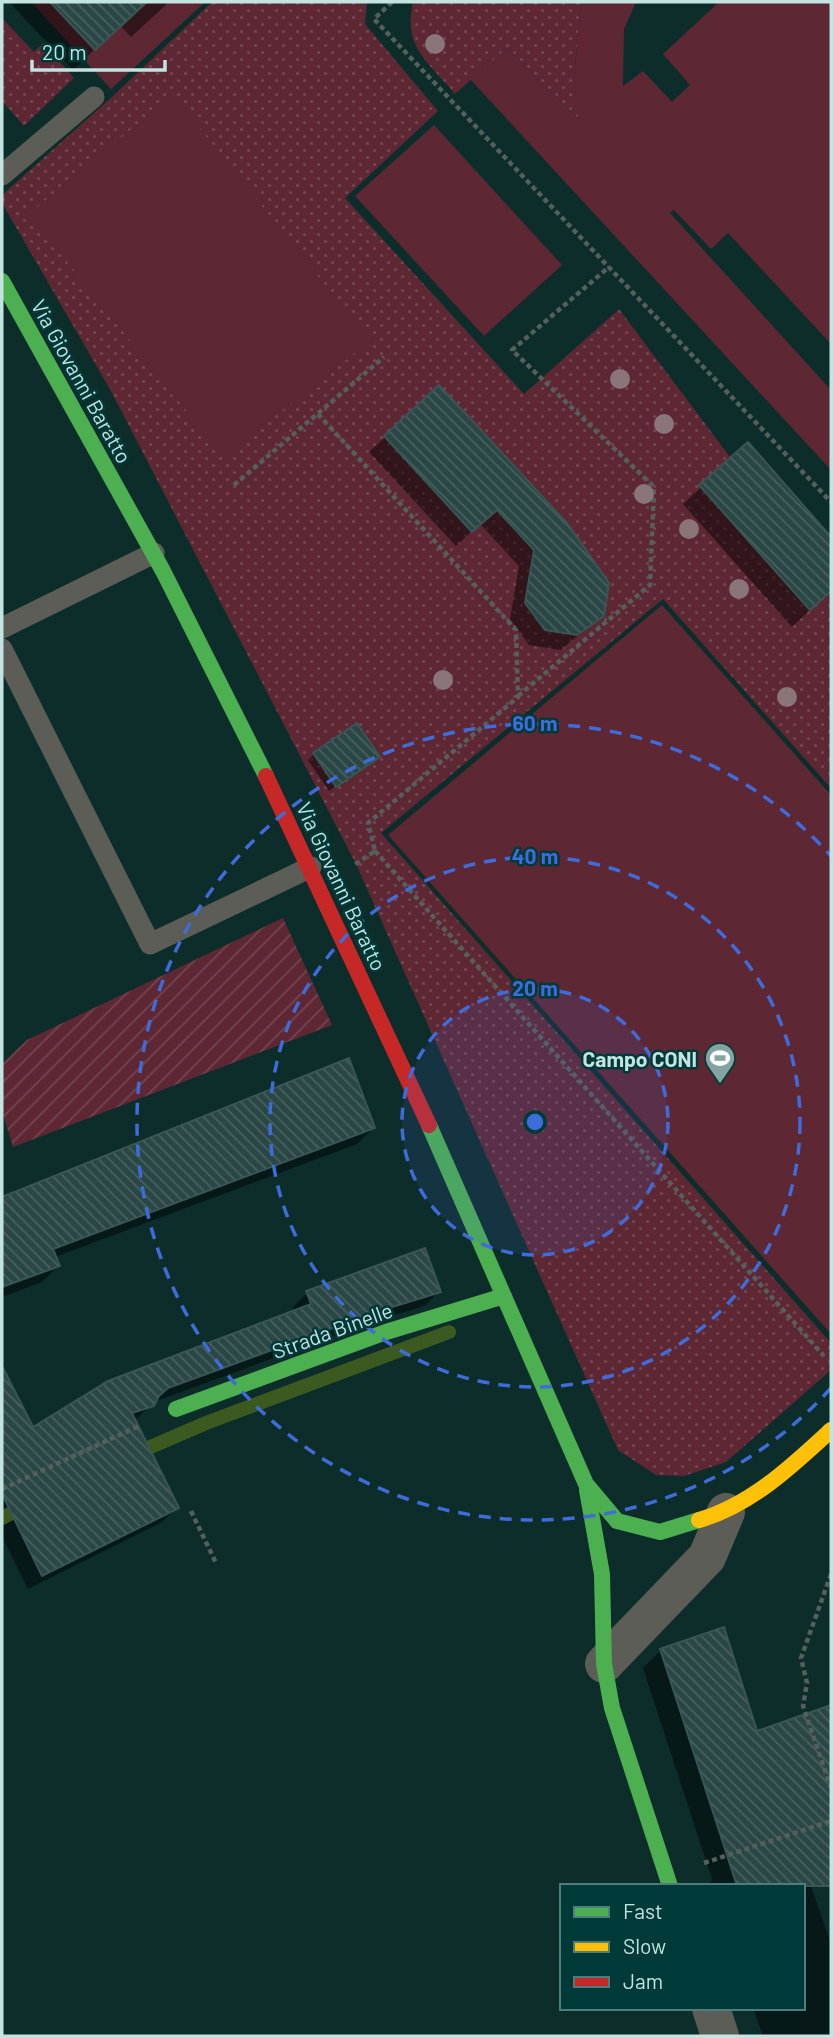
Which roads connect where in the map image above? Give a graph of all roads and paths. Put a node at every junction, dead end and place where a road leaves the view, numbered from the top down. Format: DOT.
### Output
graph roads {
  1 [pos="391,2"];
  2 [pos="94,97"];
  3 [pos="2,175"];
  4 [pos="609,267"];
  5 [pos="2,281"];
  6 [pos="384,357"];
  7 [pos="317,414"];
  8 [pos="234,485"];
  9 [pos="831,502"];
  10 [pos="154,553"];
  11 [pos="2,628"];
  12 [pos="2,649"];
  13 [pos="518,697"];
  14 [pos="375,851"];
  15 [pos="315,875"];
  16 [pos="504,1296"];
  17 [pos="824,1356"];
  18 [pos="176,1409"];
  19 [pos="142,1424"];
  20 [pos="831,1430"];
  21 [pos="586,1484"];
  22 [pos="2,1489"];
  23 [pos="191,1511"];
  24 [pos="726,1512"];
  25 [pos="216,1563"];
  26 [pos="831,1574"];
  27 [pos="604,1664"];
  28 [pos="831,1788"];
  29 [pos="831,1821"];
  30 [pos="669,1880"];
  31 [pos="712,2010"];
  32 [pos="720,2036"];
  1 -- 4 [label="path"];
  2 -- 3 [label="lane"];
  4 -- 9 [label="path"];
  4 -- 13 [label="path"];
  5 -- 10 [label="street, Via Giovanni Baratto"];
  6 -- 7 [label="path"];
  7 -- 8 [label="path"];
  7 -- 13 [label="path"];
  10 -- 11 [label="lane"];
  10 -- 15 [label="street, Via Giovanni Baratto"];
  12 -- 15 [label="lane"];
  13 -- 14 [label="path"];
  14 -- 15 [label="path"];
  14 -- 17 [label="path"];
  15 -- 16 [label="street, Via Giovanni Baratto"];
  16 -- 18 [label="street, Strada Binelle"];
  16 -- 21 [label="street, Via Giovanni Baratto"];
  19 -- 22 [label="path"];
  20 -- 24 [label="street"];
  21 -- 24 [label="street, Via Giovanni Baratto"];
  21 -- 27 [label="street"];
  23 -- 25 [label="path"];
  24 -- 27 [label="street"];
  26 -- 28 [label="path"];
  27 -- 30 [label="street"];
  29 -- 30 [label="path"];
  31 -- 32 [label="street"];
}
